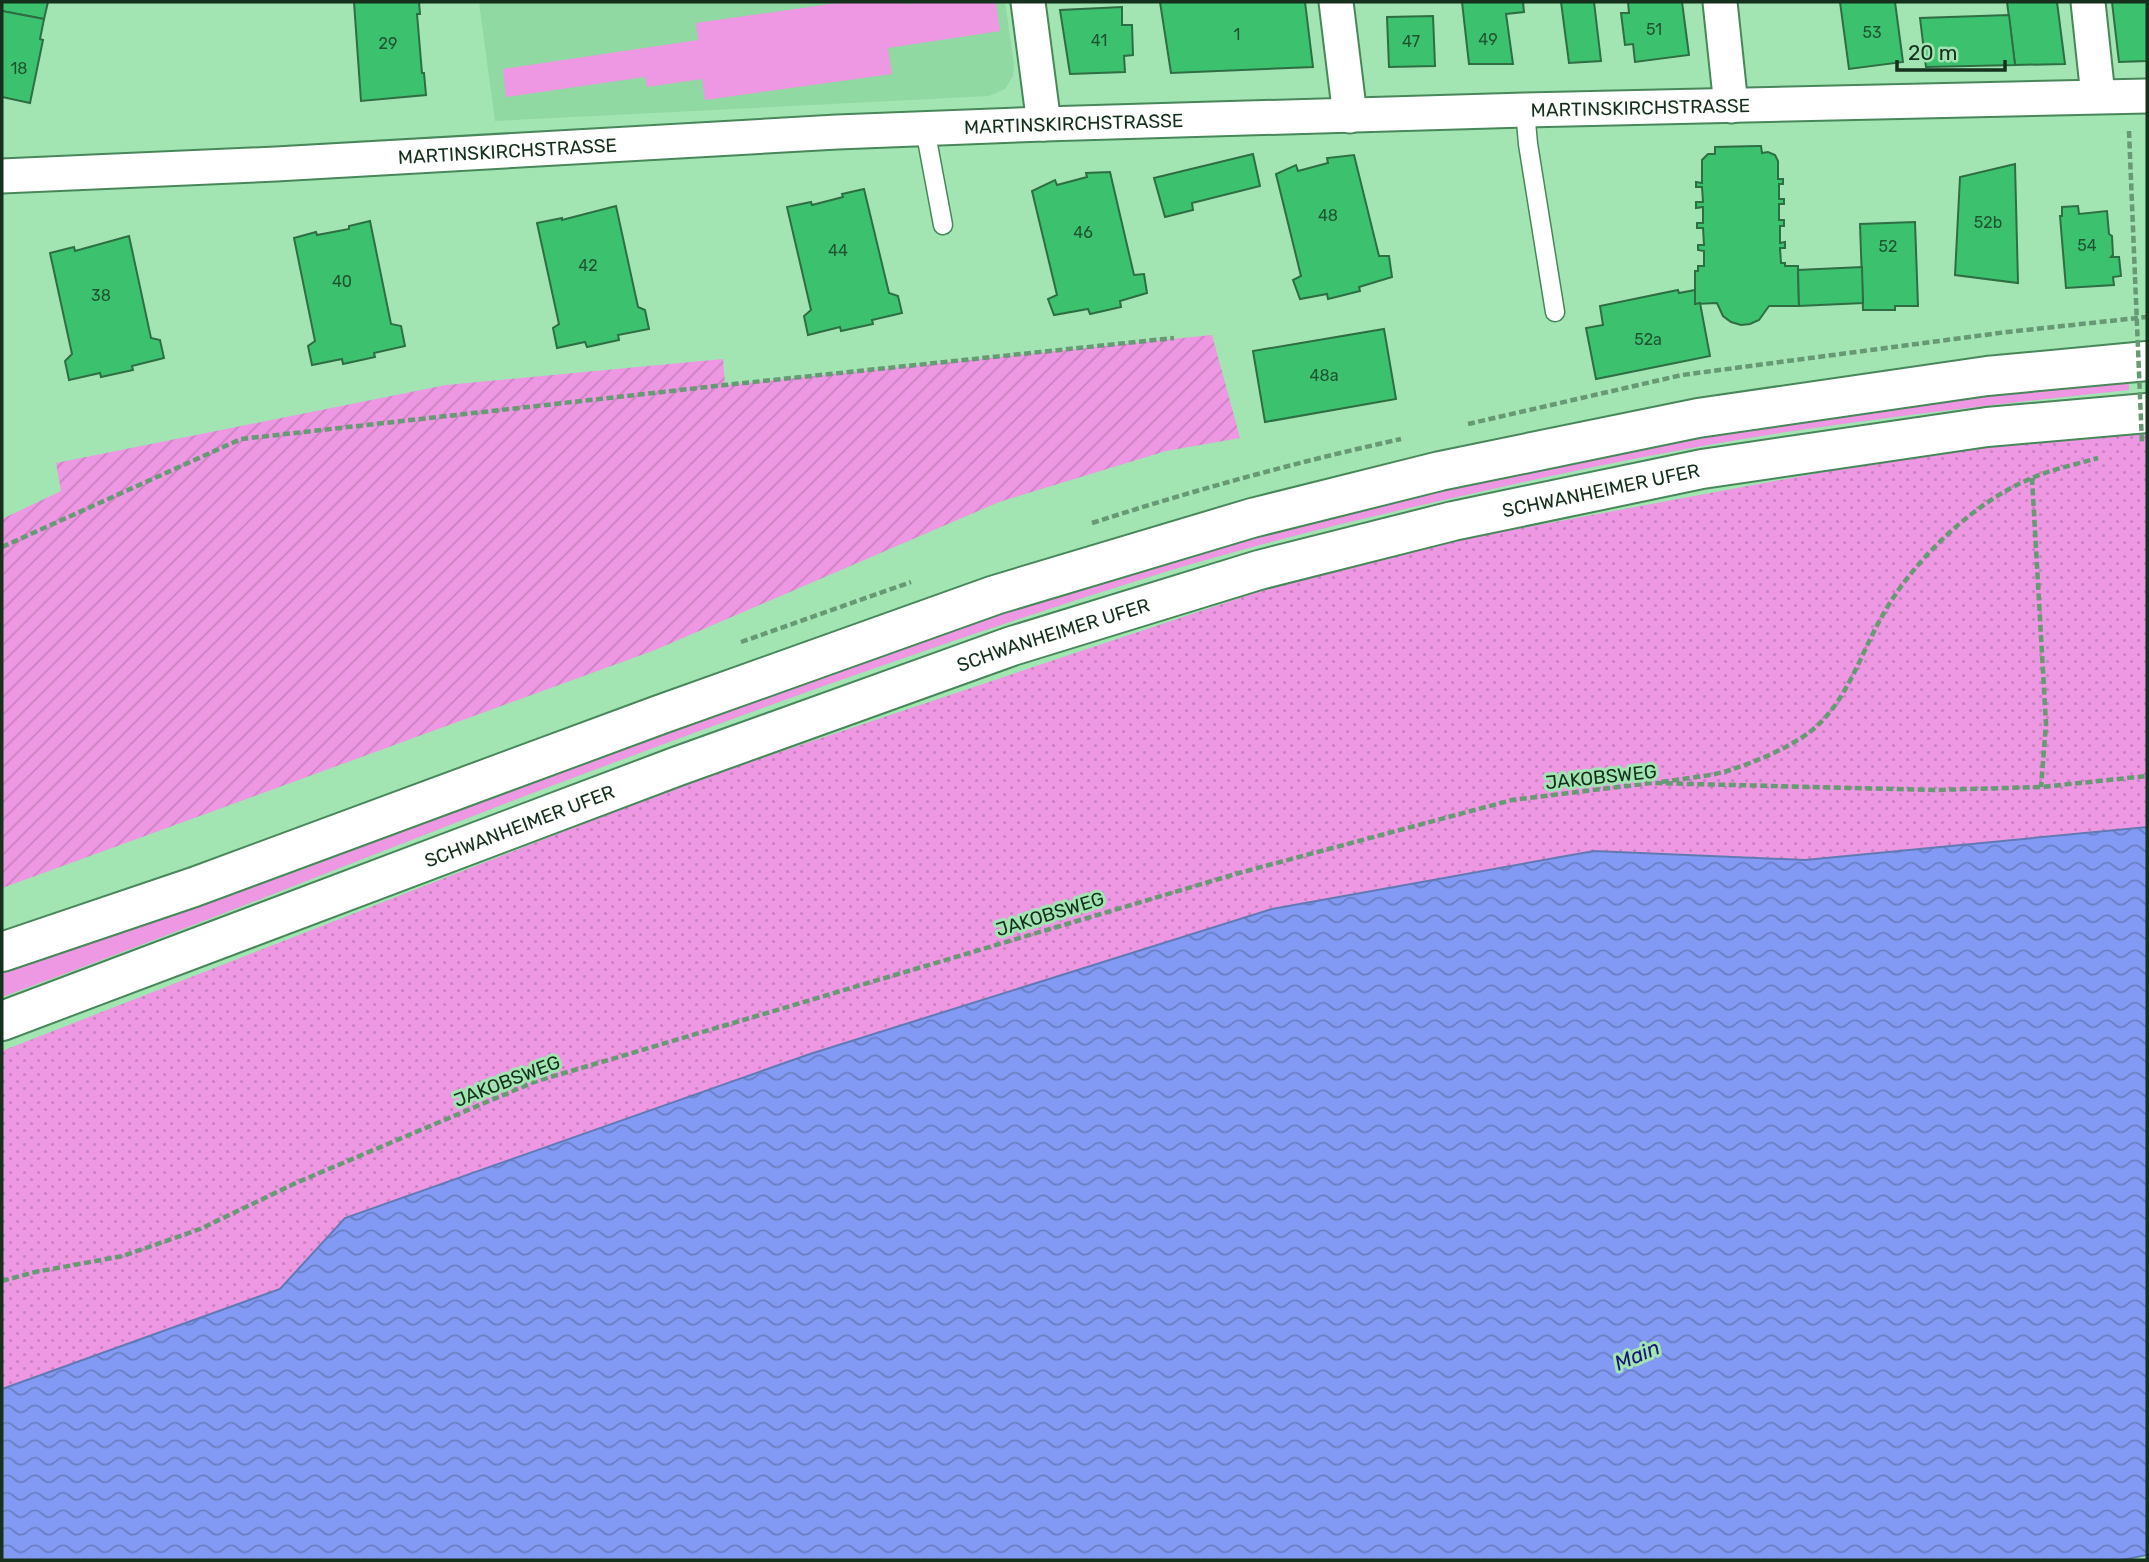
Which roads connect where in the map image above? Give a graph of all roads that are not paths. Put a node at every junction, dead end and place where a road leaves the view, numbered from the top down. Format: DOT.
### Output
graph roads {
  1 [pos="1028,2"];
  2 [pos="1336,2"];
  3 [pos="1720,2"];
  4 [pos="2088,2"];
  5 [pos="2125,96"];
  6 [pos="1731,106"];
  7 [pos="1524,110"];
  8 [pos="1350,116"];
  9 [pos="1044,124"];
  10 [pos="925,129"];
  11 [pos="2,176"];
  12 [pos="943,225"];
  13 [pos="1555,312"];
  14 [pos="2147,361"];
  15 [pos="2145,429"];
  16 [pos="2,952"];
  17 [pos="2,1021"];
  1 -- 9 [label="street"];
  2 -- 8 [label="street"];
  3 -- 6 [label="street"];
  4 -- 5 [label="street"];
  5 -- 6 [label="street, MARTINSKIRCHSTRASSE"];
  6 -- 7 [label="street, MARTINSKIRCHSTRASSE"];
  7 -- 8 [label="street, MARTINSKIRCHSTRASSE"];
  7 -- 13 [label="lane"];
  8 -- 9 [label="street, MARTINSKIRCHSTRASSE"];
  9 -- 10 [label="street, MARTINSKIRCHSTRASSE"];
  10 -- 11 [label="street, MARTINSKIRCHSTRASSE"];
  10 -- 12 [label="lane"];
  14 -- 16 [label="main road"];
  15 -- 17 [label="main road, SCHWANHEIMER UFER"];
}
